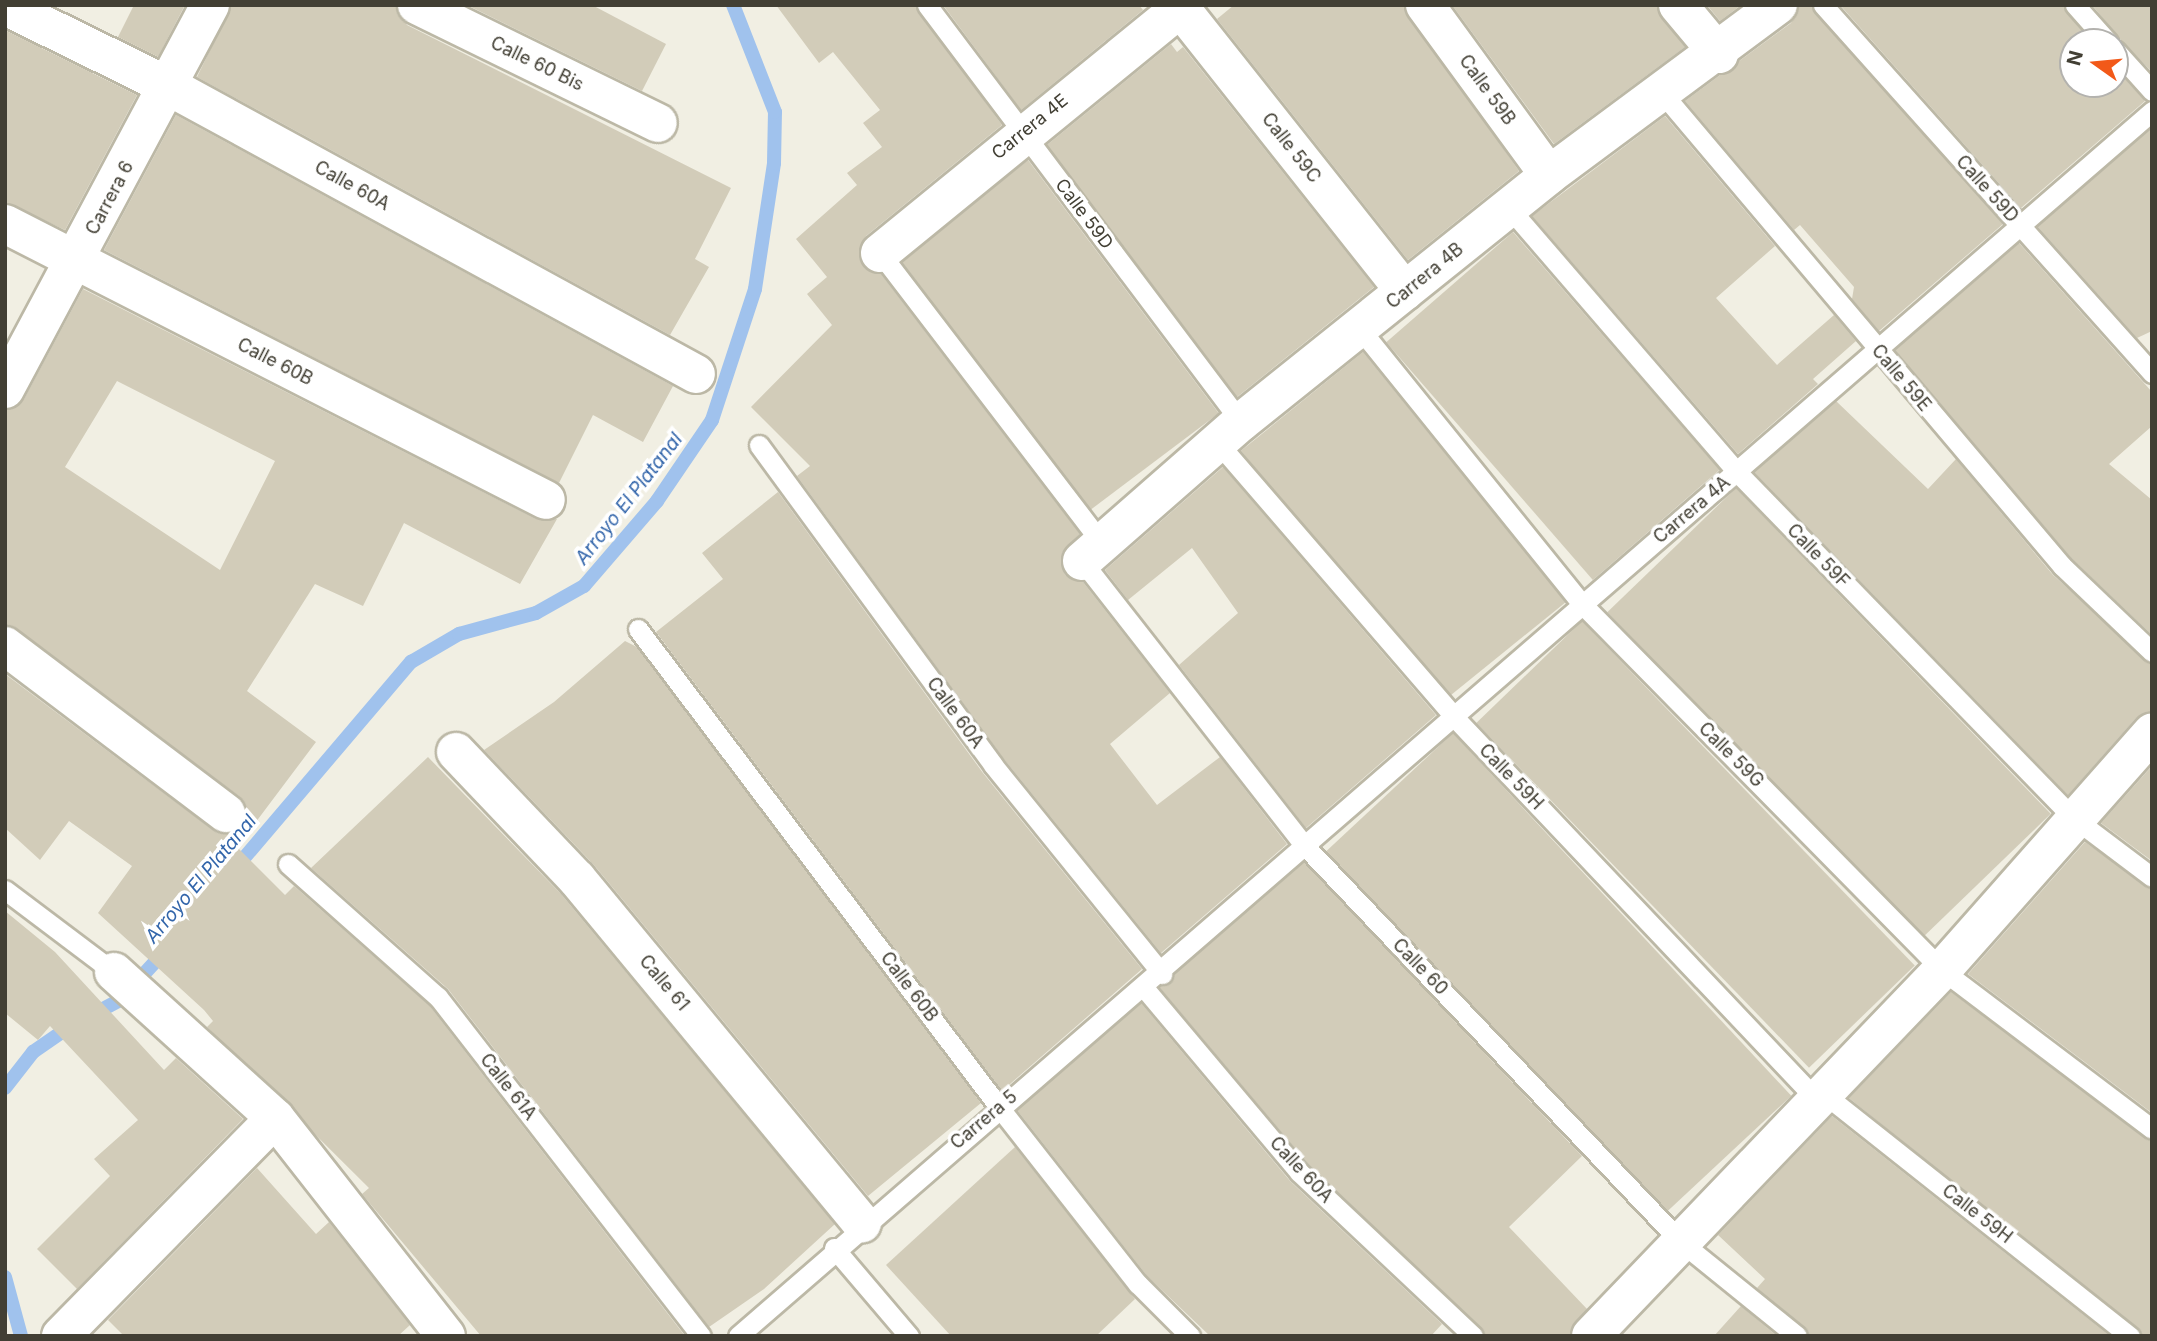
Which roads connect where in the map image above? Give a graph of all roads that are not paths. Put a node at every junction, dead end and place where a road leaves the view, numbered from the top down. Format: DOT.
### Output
graph roads {
  1 [pos="210,5"];
  2 [pos="417,5"];
  3 [pos="927,5"];
  4 [pos="1425,5"];
  5 [pos="1678,5"];
  6 [pos="1778,5"];
  7 [pos="1823,5"];
  8 [pos="2075,5"];
  9 [pos="5,6"];
  10 [pos="1181,6"];
  11 [pos="2096,28"];
  12 [pos="1719,54"];
  13 [pos="2129,66"];
  14 [pos="170,87"];
  15 [pos="2152,91"];
  16 [pos="1663,94"];
  17 [pos="2152,111"];
  18 [pos="658,123"];
  19 [pos="1022,132"];
  20 [pos="1549,175"];
  21 [pos="1510,209"];
  22 [pos="5,223"];
  23 [pos="2019,224"];
  24 [pos="880,253"];
  25 [pos="76,261"];
  26 [pos="1405,291"];
  27 [pos="1360,329"];
  28 [pos="1877,350"];
  29 [pos="2152,373"];
  30 [pos="696,374"];
  31 [pos="5,389"];
  32 [pos="1229,433"];
  33 [pos="759,445"];
  34 [pos="1737,472"];
  35 [pos="546,500"];
  36 [pos="1092,552"];
  37 [pos="1582,604"];
  38 [pos="638,629"];
  39 [pos="5,646"];
  40 [pos="2152,652"];
  41 [pos="1455,718"];
  42 [pos="2152,733"];
  43 [pos="456,752"];
  44 [pos="226,814"];
  45 [pos="2075,818"];
  46 [pos="1304,845"];
  47 [pos="288,864"];
  48 [pos="2152,877"];
  49 [pos="5,890"];
  50 [pos="1233,909"];
  51 [pos="1942,970"];
  52 [pos="114,972"];
  53 [pos="1162,974"];
  54 [pos="1145,989"];
  55 [pos="1820,1096"];
  56 [pos="999,1107"];
  57 [pos="275,1118"];
  58 [pos="2152,1129"];
  59 [pos="848,1235"];
  60 [pos="1681,1242"];
  61 [pos="61,1336"];
  62 [pos="446,1336"];
  63 [pos="701,1336"];
  64 [pos="738,1336"];
  65 [pos="909,1336"];
  66 [pos="1190,1336"];
  67 [pos="1473,1336"];
  68 [pos="1591,1336"];
  69 [pos="1797,1336"];
  70 [pos="2130,1336"];
  1 -- 14 [label="street, Carrera 6"];
  2 -- 18 [label="street, Calle 60 Bis"];
  3 -- 19 [label="lane, Calle 59D"];
  4 -- 20 [label="street, Calle 59B"];
  5 -- 12 [label="street"];
  6 -- 12 [label="street, Carrera 4B"];
  7 -- 23 [label="lane, Calle 59D"];
  8 -- 11 [label="lane"];
  9 -- 14 [label="street, Calle 60A"];
  10 -- 19 [label="street, Carrera 4E"];
  10 -- 26 [label="street, Calle 59C"];
  12 -- 16 [label="street, Carrera 4B"];
  13 -- 15 [label="lane"];
  14 -- 25 [label="street, Carrera 6"];
  14 -- 30 [label="street, Calle 60A"];
  16 -- 20 [label="street, Carrera 4B"];
  16 -- 28 [label="lane, Calle 59E"];
  17 -- 23 [label="lane, Carrera 4A"];
  19 -- 24 [label="street, Carrera 4E"];
  19 -- 32 [label="lane, Calle 59D"];
  20 -- 21 [label="street, Carrera 4B"];
  21 -- 26 [label="street, Carrera 4B"];
  21 -- 34 [label="lane, Calle 59F"];
  22 -- 25 [label="street, Calle 60B"];
  23 -- 28 [label="lane, Carrera 4A"];
  23 -- 29 [label="lane, Calle 59D"];
  24 -- 36 [label="lane, Calle 60"];
  25 -- 31 [label="street, Carrera 6"];
  25 -- 35 [label="street, Calle 60B"];
  26 -- 27 [label="street, Carrera 4B"];
  27 -- 32 [label="street, Carrera 4B"];
  27 -- 37 [label="lane, Calle 59G"];
  28 -- 34 [label="lane, Carrera 4A"];
  28 -- 40 [label="lane, Calle 59E"];
  32 -- 36 [label="street, Carrera 4B"];
  32 -- 41 [label="lane, Calle 59H"];
  33 -- 53 [label="lane, Calle 60A"];
  34 -- 37 [label="lane, Carrera 4A"];
  34 -- 45 [label="lane, Calle 59F"];
  36 -- 46 [label="lane, Calle 60"];
  37 -- 41 [label="lane, Carrera 4A"];
  37 -- 51 [label="lane, Calle 59G"];
  38 -- 56 [label="lane, Calle 60B"];
  39 -- 44 [label="street"];
  41 -- 46 [label="lane, Carrera 4A"];
  41 -- 55 [label="lane, Calle 59H"];
  42 -- 45 [label="street"];
  43 -- 59 [label="street, Calle 61"];
  45 -- 48 [label="lane, Calle 59F"];
  45 -- 51 [label="street"];
  46 -- 50 [label="lane, Carrera 4A"];
  46 -- 60 [label="lane, Calle 60"];
  47 -- 63 [label="lane, Calle 61A"];
  49 -- 52 [label="lane"];
  50 -- 53 [label="lane, Carrera 5"];
  51 -- 55 [label="street"];
  51 -- 58 [label="lane, Calle 59G"];
  52 -- 57 [label="street"];
  53 -- 54 [label="lane, Carrera 5"];
  54 -- 56 [label="lane, Carrera 5"];
  54 -- 67 [label="lane, Calle 60A"];
  55 -- 60 [label="street"];
  55 -- 70 [label="lane, Calle 59H"];
  56 -- 59 [label="lane, Carrera 5"];
  56 -- 66 [label="lane, Calle 60B"];
  57 -- 61 [label="street"];
  57 -- 62 [label="street"];
  59 -- 64 [label="lane, Carrera 5"];
  59 -- 65 [label="lane, Calle 61"];
  60 -- 68 [label="street"];
  60 -- 69 [label="lane, Calle 60"];
}
